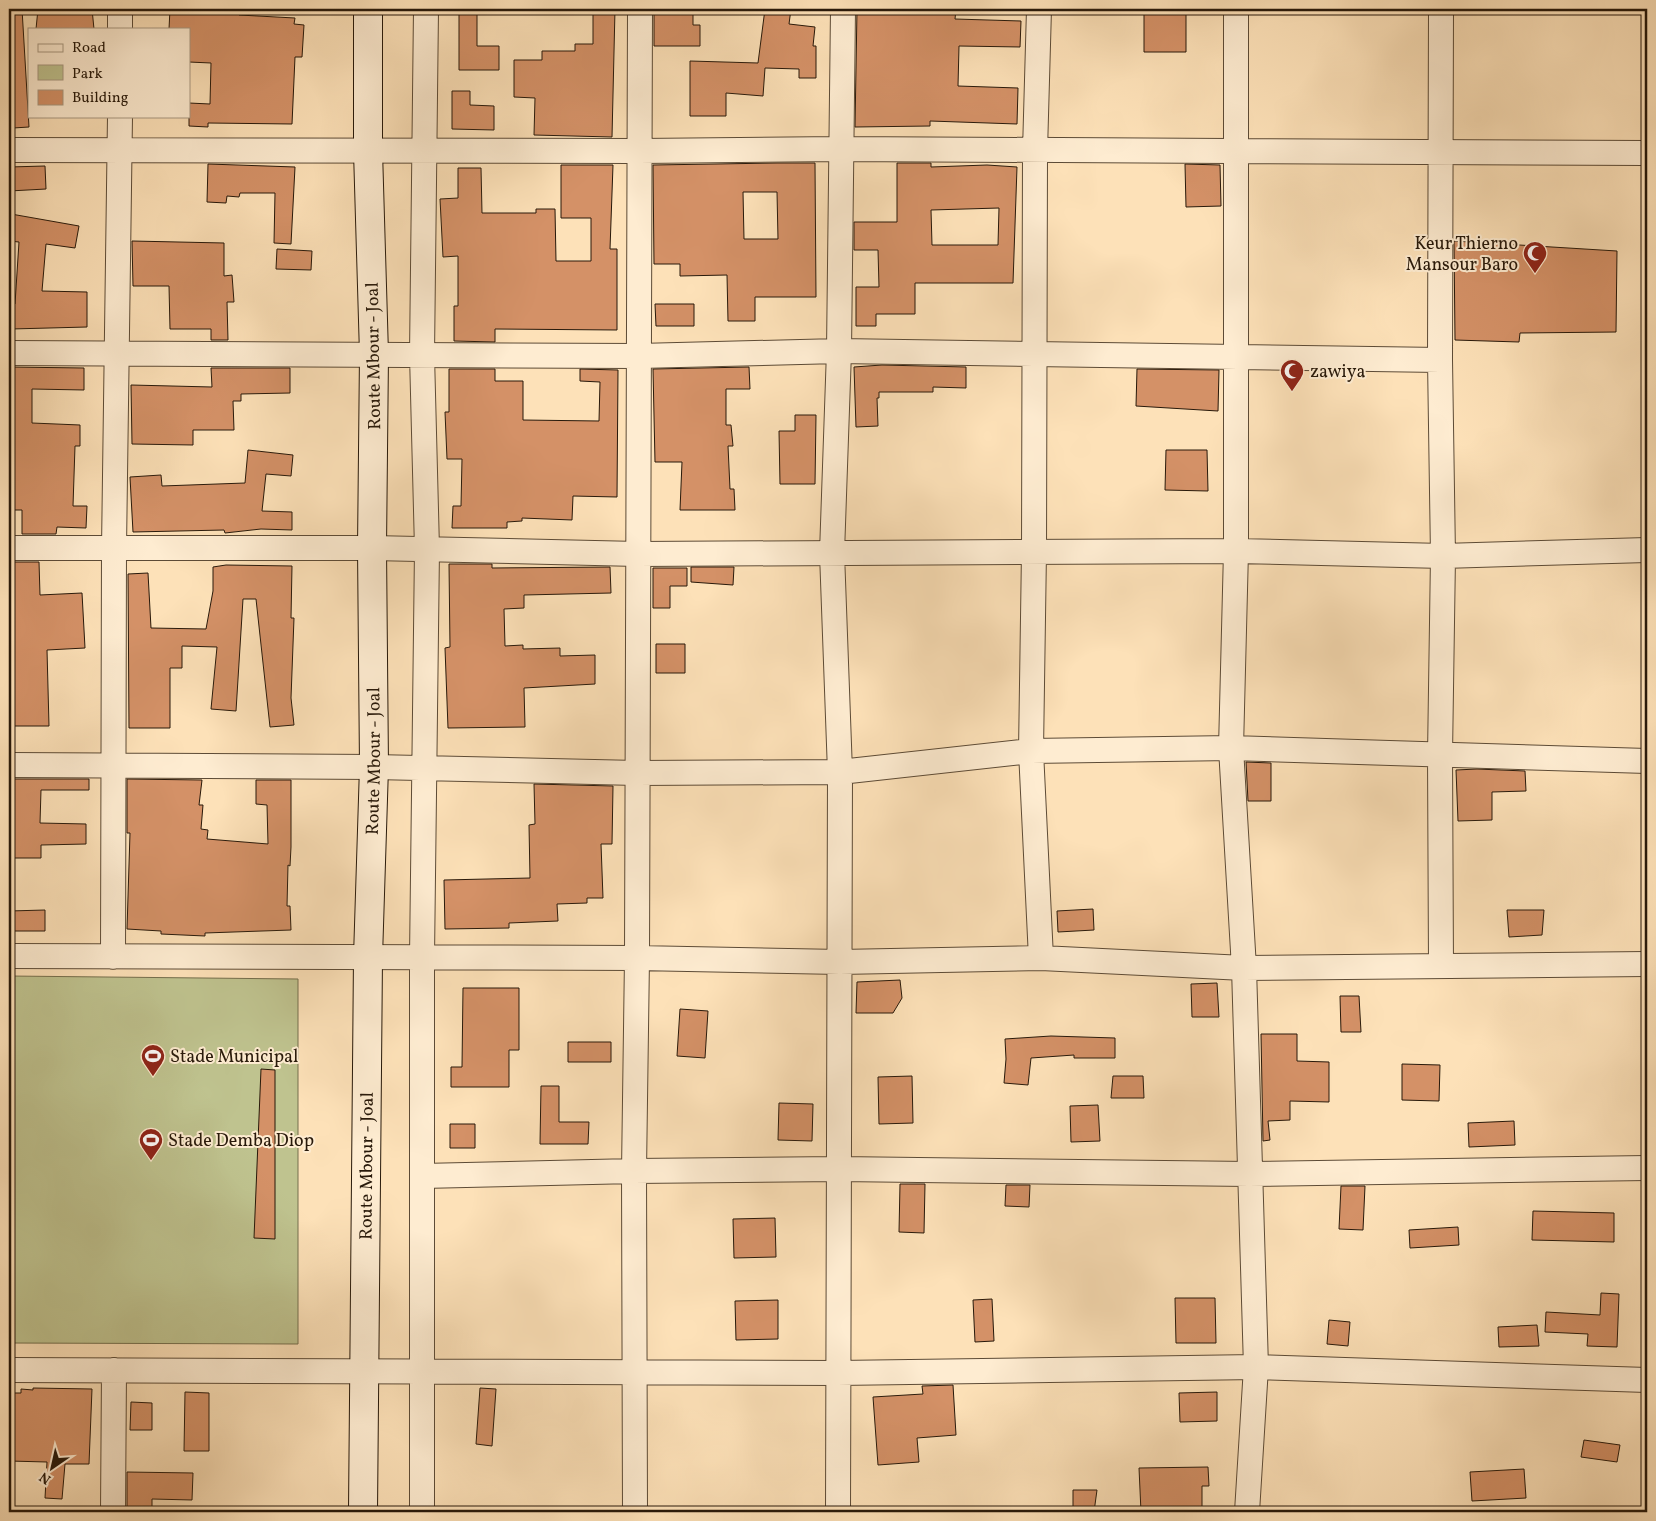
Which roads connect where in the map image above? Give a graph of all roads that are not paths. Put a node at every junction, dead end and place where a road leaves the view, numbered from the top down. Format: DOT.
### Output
graph roads {
  1 [pos="120,9"];
  2 [pos="368,9"];
  3 [pos="426,9"];
  4 [pos="640,9"];
  5 [pos="843,9"];
  6 [pos="1039,9"];
  7 [pos="1236,9"];
  8 [pos="1441,9"];
  9 [pos="120,28"];
  10 [pos="120,118"];
  11 [pos="9,150"];
  12 [pos="120,150"];
  13 [pos="840,150"];
  14 [pos="368,151"];
  15 [pos="424,151"];
  16 [pos="1035,151"];
  17 [pos="640,152"];
  18 [pos="1236,152"];
  19 [pos="1441,153"];
  20 [pos="1647,154"];
  21 [pos="839,351"];
  22 [pos="9,352"];
  23 [pos="116,353"];
  24 [pos="374,354"];
  25 [pos="422,355"];
  26 [pos="1034,355"];
  27 [pos="639,356"];
  28 [pos="1238,357"];
  29 [pos="1440,360"];
  30 [pos="9,548"];
  31 [pos="114,548"];
  32 [pos="372,548"];
  33 [pos="427,549"];
  34 [pos="1647,550"];
  35 [pos="1034,551"];
  36 [pos="1236,551"];
  37 [pos="832,553"];
  38 [pos="638,554"];
  39 [pos="1443,556"];
  40 [pos="1231,748"];
  41 [pos="1031,751"];
  42 [pos="1440,755"];
  43 [pos="1647,761"];
  44 [pos="9,765"];
  45 [pos="113,765"];
  46 [pos="374,767"];
  47 [pos="426,768"];
  48 [pos="840,772"];
  49 [pos="637,773"];
  50 [pos="9,956"];
  51 [pos="113,957"];
  52 [pos="368,957"];
  53 [pos="422,957"];
  54 [pos="637,958"];
  55 [pos="1041,958"];
  56 [pos="840,962"];
  57 [pos="1647,964"];
  58 [pos="1441,965"];
  59 [pos="1244,968"];
  60 [pos="1647,1168"];
  61 [pos="839,1169"];
  62 [pos="634,1171"];
  63 [pos="1249,1174"];
  64 [pos="422,1176"];
  65 [pos="1256,1367"];
  66 [pos="9,1370"];
  67 [pos="114,1370"];
  68 [pos="364,1371"];
  69 [pos="422,1372"];
  70 [pos="636,1372"];
  71 [pos="838,1374"];
  72 [pos="1647,1380"];
  73 [pos="113,1512"];
  74 [pos="363,1512"];
  75 [pos="422,1512"];
  76 [pos="635,1512"];
  77 [pos="838,1512"];
  78 [pos="1247,1512"];
  1 -- 9 [label="street"];
  2 -- 14 [label="main road, Route Mbour - Joal"];
  3 -- 15 [label="street"];
  4 -- 17 [label="street"];
  5 -- 13 [label="street"];
  6 -- 16 [label="street"];
  7 -- 18 [label="street"];
  8 -- 19 [label="street"];
  10 -- 12 [label="street"];
  11 -- 12 [label="street"];
  12 -- 14 [label="street"];
  12 -- 23 [label="street"];
  13 -- 16 [label="street"];
  13 -- 17 [label="street"];
  13 -- 21 [label="street"];
  14 -- 15 [label="street"];
  14 -- 24 [label="main road, Route Mbour - Joal"];
  15 -- 17 [label="street"];
  15 -- 25 [label="street"];
  16 -- 18 [label="street"];
  16 -- 26 [label="street"];
  17 -- 27 [label="street"];
  18 -- 19 [label="street"];
  18 -- 28 [label="street"];
  19 -- 20 [label="street"];
  19 -- 29 [label="street"];
  21 -- 26 [label="street"];
  21 -- 27 [label="street"];
  21 -- 37 [label="street"];
  22 -- 23 [label="street"];
  23 -- 24 [label="street"];
  23 -- 31 [label="street"];
  24 -- 25 [label="street"];
  24 -- 32 [label="main road, Route Mbour - Joal"];
  25 -- 27 [label="street"];
  25 -- 33 [label="street"];
  26 -- 28 [label="street"];
  26 -- 35 [label="street"];
  27 -- 38 [label="street"];
  28 -- 29 [label="street"];
  28 -- 36 [label="street"];
  29 -- 39 [label="street"];
  30 -- 31 [label="street"];
  31 -- 32 [label="street"];
  31 -- 45 [label="street"];
  32 -- 33 [label="street"];
  32 -- 46 [label="main road, Route Mbour - Joal"];
  33 -- 38 [label="street"];
  33 -- 47 [label="street"];
  34 -- 39 [label="street"];
  35 -- 36 [label="street"];
  35 -- 37 [label="street"];
  35 -- 41 [label="street"];
  36 -- 39 [label="street"];
  36 -- 40 [label="street"];
  37 -- 38 [label="street"];
  37 -- 48 [label="street"];
  38 -- 49 [label="street"];
  39 -- 42 [label="street"];
  40 -- 41 [label="street"];
  40 -- 42 [label="street"];
  40 -- 59 [label="street"];
  41 -- 48 [label="street"];
  41 -- 55 [label="street"];
  42 -- 43 [label="street"];
  42 -- 58 [label="street"];
  44 -- 45 [label="street"];
  45 -- 46 [label="street"];
  45 -- 51 [label="street"];
  46 -- 47 [label="street"];
  46 -- 52 [label="main road, Route Mbour - Joal"];
  47 -- 49 [label="street"];
  47 -- 53 [label="street"];
  48 -- 49 [label="street"];
  48 -- 56 [label="street"];
  49 -- 54 [label="street"];
  50 -- 51 [label="street"];
  51 -- 52 [label="street"];
  52 -- 53 [label="street"];
  52 -- 68 [label="main road, Route Mbour - Joal"];
  53 -- 54 [label="street"];
  53 -- 64 [label="street"];
  54 -- 56 [label="street"];
  54 -- 62 [label="street"];
  55 -- 56 [label="street"];
  55 -- 59 [label="street"];
  56 -- 61 [label="street"];
  57 -- 58 [label="street"];
  58 -- 59 [label="street"];
  59 -- 63 [label="street"];
  60 -- 63 [label="street"];
  61 -- 62 [label="street"];
  61 -- 63 [label="street"];
  61 -- 71 [label="street"];
  62 -- 64 [label="street"];
  62 -- 70 [label="street"];
  63 -- 65 [label="street"];
  64 -- 69 [label="street"];
  65 -- 71 [label="street"];
  65 -- 72 [label="street"];
  65 -- 78 [label="street"];
  66 -- 67 [label="street"];
  67 -- 68 [label="street"];
  67 -- 73 [label="street"];
  68 -- 69 [label="street"];
  68 -- 74 [label="main road, Route Mbour - Joal"];
  69 -- 70 [label="street"];
  69 -- 75 [label="street"];
  70 -- 71 [label="street"];
  70 -- 76 [label="street"];
  71 -- 77 [label="street"];
}
